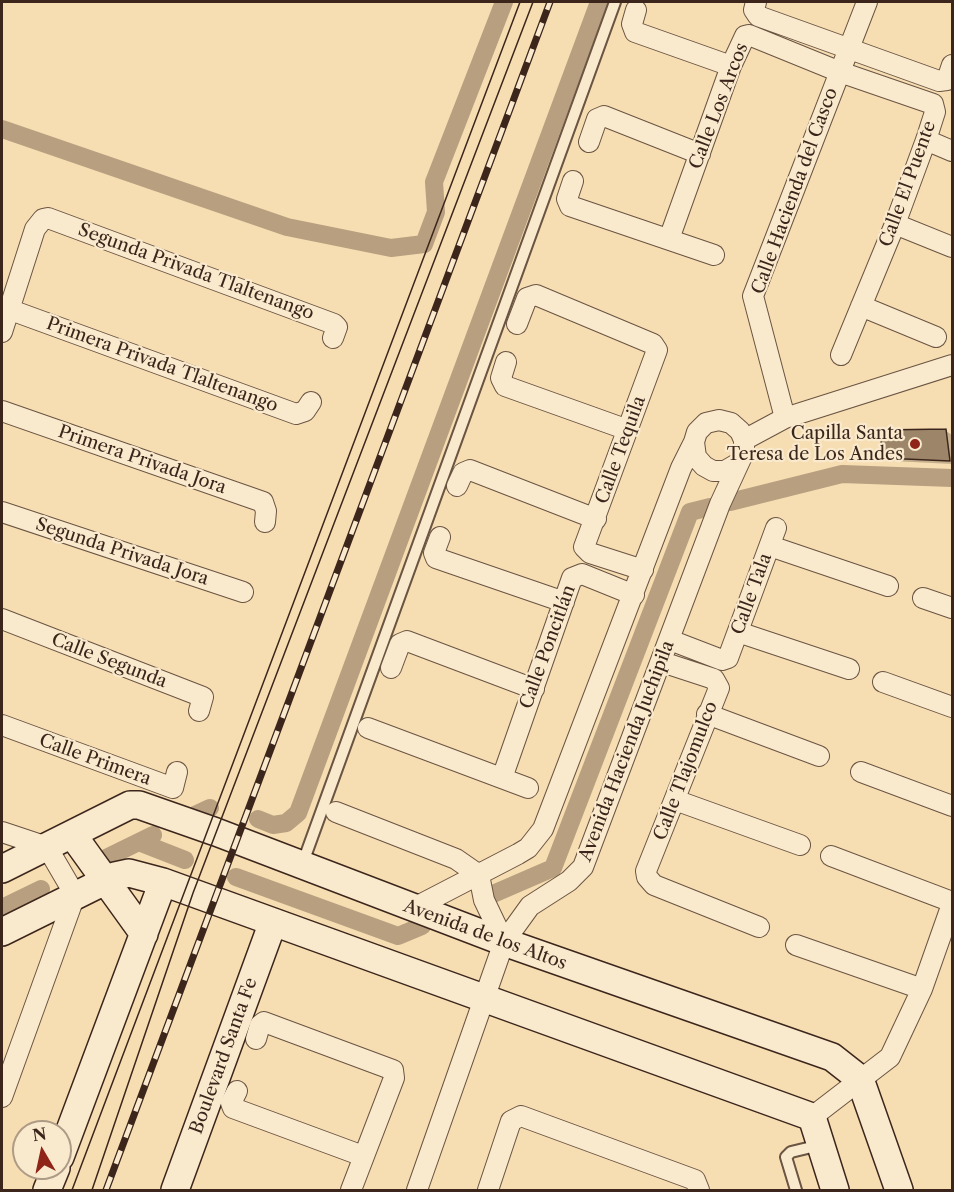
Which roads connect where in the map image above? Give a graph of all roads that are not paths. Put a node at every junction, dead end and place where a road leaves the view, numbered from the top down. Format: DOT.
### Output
graph roads {
  1 [pos="615,2"];
  2 [pos="756,2"];
  3 [pos="867,2"];
  4 [pos="636,10"];
  5 [pos="849,49"];
  6 [pos="952,65"];
  7 [pos="731,66"];
  8 [pos="840,72"];
  9 [pos="926,140"];
  10 [pos="589,142"];
  11 [pos="952,151"];
  12 [pos="700,154"];
  13 [pos="573,181"];
  14 [pos="895,224"];
  15 [pos="669,239"];
  16 [pos="952,247"];
  17 [pos="714,255"];
  18 [pos="861,306"];
  19 [pos="8,309"];
  20 [pos="517,324"];
  21 [pos="2,332"];
  22 [pos="936,337"];
  23 [pos="333,338"];
  24 [pos="840,355"];
  25 [pos="506,363"];
  26 [pos="952,365"];
  27 [pos="311,402"];
  28 [pos="2,411"];
  29 [pos="785,418"];
  30 [pos="628,430"];
  31 [pos="744,440"];
  32 [pos="694,442"];
  33 [pos="737,464"];
  34 [pos="457,486"];
  35 [pos="2,512"];
  36 [pos="596,519"];
  37 [pos="265,522"];
  38 [pos="440,537"];
  39 [pos="643,570"];
  40 [pos="888,586"];
  41 [pos="243,592"];
  42 [pos="634,595"];
  43 [pos="923,598"];
  44 [pos="564,602"];
  45 [pos="952,608"];
  46 [pos="2,619"];
  47 [pos="738,632"];
  48 [pos="670,640"];
  49 [pos="662,662"];
  50 [pos="391,668"];
  51 [pos="849,669"];
  52 [pos="883,682"];
  53 [pos="534,689"];
  54 [pos="952,707"];
  55 [pos="199,711"];
  56 [pos="707,714"];
  57 [pos="2,725"];
  58 [pos="368,728"];
  59 [pos="819,756"];
  60 [pos="177,772"];
  61 [pos="861,772"];
  62 [pos="502,778"];
  63 [pos="528,788"];
  64 [pos="675,800"];
  65 [pos="952,806"];
  66 [pos="336,812"];
  67 [pos="2,832"];
  68 [pos="72,834"];
  69 [pos="800,845"];
  70 [pos="47,847"];
  71 [pos="831,856"];
  72 [pos="302,866"];
  73 [pos="2,869"];
  74 [pos="479,875"];
  75 [pos="103,880"];
  76 [pos="163,882"];
  77 [pos="75,895"];
  78 [pos="952,903"];
  79 [pos="412,909"];
  80 [pos="273,922"];
  81 [pos="759,927"];
  82 [pos="2,932"];
  83 [pos="144,934"];
  84 [pos="504,942"];
  85 [pos="796,945"];
  86 [pos="922,989"];
  87 [pos="485,998"];
  88 [pos="256,1039"];
  89 [pos="860,1079"];
  90 [pos="237,1091"];
  91 [pos="2,1097"];
  92 [pos="812,1117"];
  93 [pos="72,1125"];
  94 [pos="820,1145"];
  95 [pos="363,1156"];
  96 [pos="890,1185"];
  97 [pos="175,1191"];
  98 [pos="351,1191"];
  99 [pos="417,1191"];
  100 [pos="488,1191"];
  101 [pos="699,1191"];
  102 [pos="796,1191"];
  103 [pos="835,1191"];
  1 -- 72 [label="lane"];
  2 -- 5 [label="street"];
  3 -- 5 [label="street, Calle Hacienda del Casco"];
  4 -- 7 [label="street"];
  5 -- 6 [label="street"];
  5 -- 8 [label="street, Calle Hacienda del Casco"];
  7 -- 8 [label="street, Calle Los Arcos"];
  7 -- 12 [label="street, Calle Los Arcos"];
  8 -- 9 [label="street, Calle El Puente"];
  8 -- 29 [label="street, Calle Hacienda del Casco"];
  9 -- 11 [label="street"];
  9 -- 14 [label="street, Calle El Puente"];
  10 -- 12 [label="street"];
  12 -- 15 [label="street, Calle Los Arcos"];
  13 -- 15 [label="street"];
  14 -- 16 [label="street"];
  14 -- 18 [label="street, Calle El Puente"];
  15 -- 17 [label="street"];
  18 -- 22 [label="street"];
  18 -- 24 [label="street, Calle El Puente"];
  19 -- 21 [label="street"];
  19 -- 23 [label="street, Segunda Privada Tlaltenango"];
  19 -- 27 [label="street, Primera Privada Tlaltenango"];
  20 -- 30 [label="street, Calle Tequila"];
  25 -- 30 [label="street"];
  26 -- 29 [label="street"];
  28 -- 37 [label="street, Primera Privada Jora"];
  29 -- 31 [label="street"];
  30 -- 36 [label="street, Calle Tequila"];
  31 -- 32 [label="street"];
  31 -- 33 [label="street"];
  32 -- 33 [label="street"];
  32 -- 39 [label="street"];
  33 -- 48 [label="street, Avenida Hacienda Juchipila"];
  34 -- 36 [label="street"];
  35 -- 41 [label="street, Segunda Privada Jora"];
  36 -- 39 [label="street, Calle Tequila"];
  38 -- 44 [label="street"];
  39 -- 42 [label="street"];
  40 -- 47 [label="street, Calle Tala"];
  42 -- 44 [label="street, Calle Poncitlán"];
  42 -- 74 [label="street"];
  43 -- 45 [label="street"];
  44 -- 53 [label="street, Calle Poncitlán"];
  46 -- 55 [label="street, Calle Segunda"];
  47 -- 48 [label="street, Calle Tala"];
  47 -- 51 [label="street"];
  48 -- 49 [label="street, Avenida Hacienda Juchipila"];
  49 -- 56 [label="street, Calle Tlajomulco"];
  49 -- 84 [label="street, Avenida Hacienda Juchipila"];
  50 -- 53 [label="street"];
  52 -- 54 [label="street"];
  53 -- 62 [label="street, Calle Poncitlán"];
  56 -- 59 [label="street"];
  56 -- 64 [label="street, Calle Tlajomulco"];
  57 -- 60 [label="street, Calle Primera"];
  58 -- 62 [label="street"];
  61 -- 65 [label="street"];
  62 -- 63 [label="street"];
  64 -- 69 [label="street"];
  64 -- 81 [label="street, Calle Tlajomulco"];
  66 -- 74 [label="street"];
  67 -- 70 [label="street"];
  68 -- 70 [label="street, Avenida de los Altos"];
  68 -- 72 [label="street, Avenida de los Altos"];
  68 -- 75 [label="street"];
  70 -- 73 [label="street, Avenida de los Altos"];
  70 -- 77 [label="street"];
  71 -- 78 [label="street"];
  72 -- 79 [label="street, Avenida de los Altos"];
  74 -- 79 [label="street"];
  74 -- 84 [label="street"];
  75 -- 76 [label="street"];
  75 -- 77 [label="street"];
  75 -- 83 [label="street"];
  76 -- 80 [label="street"];
  76 -- 83 [label="street"];
  77 -- 82 [label="street"];
  77 -- 91 [label="street"];
  78 -- 86 [label="street"];
  79 -- 84 [label="street, Avenida de los Altos"];
  80 -- 87 [label="street"];
  80 -- 97 [label="street, Boulevard Santa Fe"];
  83 -- 93 [label="street"];
  84 -- 87 [label="street, Avenida Hacienda Juchipila"];
  84 -- 89 [label="street, Avenida de los Altos"];
  85 -- 86 [label="street"];
  86 -- 89 [label="street"];
  87 -- 92 [label="street"];
  87 -- 99 [label="street, Avenida Hacienda Juchipila"];
  88 -- 95 [label="street"];
  89 -- 92 [label="street"];
  89 -- 96 [label="street"];
  90 -- 95 [label="street"];
  92 -- 94 [label="street"];
  94 -- 102 [label="lane"];
  94 -- 103 [label="street"];
  95 -- 98 [label="street"];
  100 -- 101 [label="street"];
}
